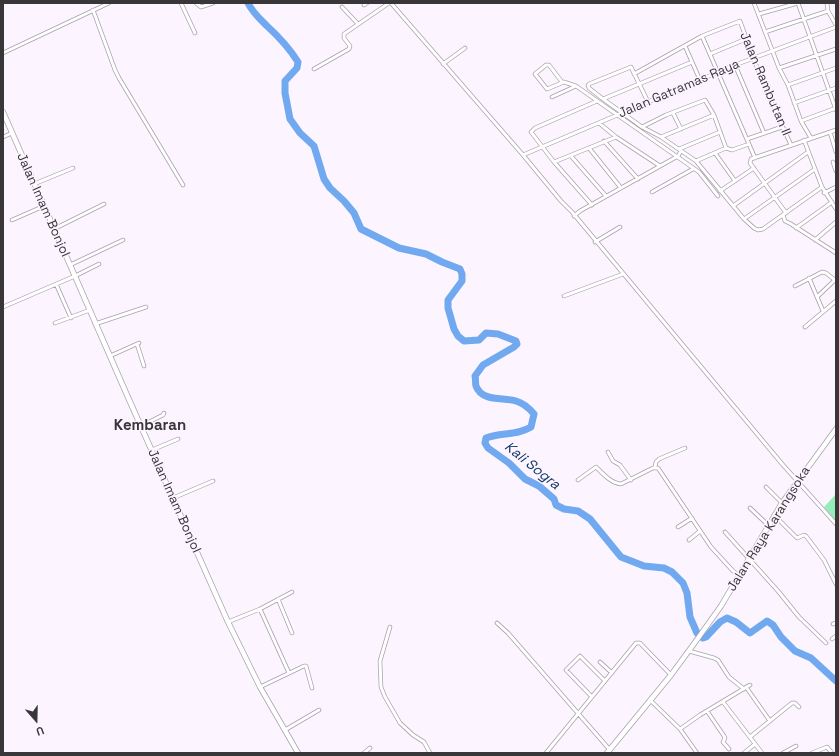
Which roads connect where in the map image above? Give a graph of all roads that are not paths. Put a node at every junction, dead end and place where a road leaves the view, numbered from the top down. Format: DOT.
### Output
graph roads {
  1 [pos="109,3"];
  2 [pos="181,3"];
  3 [pos="196,3"];
  4 [pos="213,3"];
  5 [pos="390,3"];
  6 [pos="754,3"];
  7 [pos="798,3"];
  8 [pos="827,3"];
  9 [pos="342,7"];
  10 [pos="94,10"];
  11 [pos="828,11"];
  12 [pos="759,14"];
  13 [pos="804,19"];
  14 [pos="358,24"];
  15 [pos="836,26"];
  16 [pos="765,32"];
  17 [pos="195,33"];
  18 [pos="702,36"];
  19 [pos="810,37"];
  20 [pos="746,39"];
  21 [pos="685,46"];
  22 [pos="465,48"];
  23 [pos="836,49"];
  24 [pos="773,50"];
  25 [pos="3,53"];
  26 [pos="710,54"];
  27 [pos="817,56"];
  28 [pos="753,58"];
  29 [pos="692,62"];
  30 [pos="444,64"];
  31 [pos="735,65"];
  32 [pos="779,68"];
  33 [pos="836,68"];
  34 [pos="314,69"];
  35 [pos="718,72"];
  36 [pos="823,72"];
  37 [pos="634,74"];
  38 [pos="700,80"];
  39 [pos="562,82"];
  40 [pos="639,84"];
  41 [pos="788,85"];
  42 [pos="576,86"];
  43 [pos="836,88"];
  44 [pos="829,91"];
  45 [pos="552,97"];
  46 [pos="603,99"];
  47 [pos="597,101"];
  48 [pos="648,102"];
  49 [pos="794,103"];
  50 [pos="836,109"];
  51 [pos="3,112"];
  52 [pos="624,113"];
  53 [pos="673,113"];
  54 [pos="714,115"];
  55 [pos="617,116"];
  56 [pos="801,121"];
  57 [pos="599,123"];
  58 [pos="642,127"];
  59 [pos="782,127"];
  60 [pos="681,129"];
  61 [pos="836,130"];
  62 [pos="720,132"];
  63 [pos="830,132"];
  64 [pos="12,133"];
  65 [pos="764,133"];
  66 [pos="3,137"];
  67 [pos="616,137"];
  68 [pos="661,137"];
  69 [pos="811,138"];
  70 [pos="747,139"];
  71 [pos="804,140"];
  72 [pos="604,141"];
  73 [pos="749,144"];
  74 [pos="791,145"];
  75 [pos="542,147"];
  76 [pos="589,148"];
  77 [pos="726,148"];
  78 [pos="680,150"];
  79 [pos="808,152"];
  80 [pos="836,152"];
  81 [pos="715,153"];
  82 [pos="523,155"];
  83 [pos="571,156"];
  84 [pos="678,156"];
  85 [pos="755,158"];
  86 [pos="696,161"];
  87 [pos="554,162"];
  88 [pos="833,162"];
  89 [pos="660,166"];
  90 [pos="74,168"];
  91 [pos="754,168"];
  92 [pos="693,169"];
  93 [pos="815,169"];
  94 [pos="836,171"];
  95 [pos="638,179"];
  96 [pos="735,181"];
  97 [pos="765,182"];
  98 [pos="34,184"];
  99 [pos="183,185"];
  100 [pos="822,187"];
  101 [pos="836,187"];
  102 [pos="620,188"];
  103 [pos="720,191"];
  104 [pos="652,192"];
  105 [pos="824,193"];
  106 [pos="606,196"];
  107 [pos="718,196"];
  108 [pos="775,198"];
  109 [pos="832,202"];
  110 [pos="104,204"];
  111 [pos="592,205"];
  112 [pos="44,206"];
  113 [pos="733,206"];
  114 [pos="836,209"];
  115 [pos="786,213"];
  116 [pos="782,215"];
  117 [pos="574,216"];
  118 [pos="744,219"];
  119 [pos="12,220"];
  120 [pos="836,222"];
  121 [pos="620,227"];
  122 [pos="796,228"];
  123 [pos="54,229"];
  124 [pos="123,240"];
  125 [pos="815,240"];
  126 [pos="596,242"];
  127 [pos="836,253"];
  128 [pos="99,264"];
  129 [pos="70,265"];
  130 [pos="623,274"];
  131 [pos="75,276"];
  132 [pos="809,278"];
  133 [pos="836,280"];
  134 [pos="56,284"];
  135 [pos="795,286"];
  136 [pos="564,296"];
  137 [pos="817,297"];
  138 [pos="836,301"];
  139 [pos="3,307"];
  140 [pos="146,308"];
  141 [pos="90,310"];
  142 [pos="823,311"];
  143 [pos="71,318"];
  144 [pos="55,323"];
  145 [pos="96,324"];
  146 [pos="805,327"];
  147 [pos="110,356"];
  148 [pos="144,366"];
  149 [pos="164,413"];
  150 [pos="141,426"];
  151 [pos="836,430"];
  152 [pos="178,439"];
  153 [pos="685,448"];
  154 [pos="151,450"];
  155 [pos="608,452"];
  156 [pos="655,467"];
  157 [pos="578,480"];
  158 [pos="631,480"];
  159 [pos="213,481"];
  160 [pos="797,482"];
  161 [pos="766,487"];
  162 [pos="173,498"];
  163 [pos="782,503"];
  164 [pos="750,508"];
  165 [pos="774,515"];
  166 [pos="692,518"];
  167 [pos="836,524"];
  168 [pos="768,525"];
  169 [pos="678,527"];
  170 [pos="700,531"];
  171 [pos="725,532"];
  172 [pos="689,540"];
  173 [pos="748,559"];
  174 [pos="739,575"];
  175 [pos="836,584"];
  176 [pos="292,592"];
  177 [pos="278,599"];
  178 [pos="260,609"];
  179 [pos="228,622"];
  180 [pos="497,623"];
  181 [pos="390,627"];
  182 [pos="292,632"];
  183 [pos="836,636"];
  184 [pos="832,638"];
  185 [pos="826,643"];
  186 [pos="689,651"];
  187 [pos="600,662"];
  188 [pos="289,673"];
  189 [pos="612,673"];
  190 [pos="671,674"];
  191 [pos="605,682"];
  192 [pos="750,685"];
  193 [pos="260,687"];
  194 [pos="312,688"];
  195 [pos="745,688"];
  196 [pos="592,697"];
  197 [pos="650,700"];
  198 [pos="723,702"];
  199 [pos="799,707"];
  200 [pos="319,710"];
  201 [pos="707,711"];
  202 [pos="578,714"];
  203 [pos="770,721"];
  204 [pos="680,729"];
  205 [pos="285,730"];
  206 [pos="750,737"];
  207 [pos="755,744"];
  208 [pos="796,746"];
  209 [pos="370,748"];
  210 [pos="729,749"];
  211 [pos="609,752"];
  212 [pos="298,753"];
  213 [pos="364,753"];
  214 [pos="430,753"];
  215 [pos="546,753"];
  216 [pos="697,753"];
  217 [pos="744,753"];
  218 [pos="762,753"];
  219 [pos="783,753"];
  220 [pos="812,753"];
  221 [pos="832,753"];
  1 -- 10 [label="street"];
  2 -- 17 [label="street"];
  3 -- 4 [label="street"];
  5 -- 14 [label="street"];
  5 -- 30 [label="street"];
  6 -- 12 [label="street"];
  7 -- 12 [label="street"];
  7 -- 13 [label="street"];
  8 -- 11 [label="street"];
  9 -- 14 [label="street"];
  10 -- 25 [label="street"];
  10 -- 99 [label="street"];
  11 -- 13 [label="street"];
  11 -- 15 [label="street"];
  12 -- 16 [label="street"];
  13 -- 16 [label="street"];
  13 -- 19 [label="street"];
  14 -- 34 [label="street"];
  15 -- 19 [label="street, Jalan Gatramas Raya"];
  16 -- 24 [label="street"];
  18 -- 20 [label="street, Jalan Rambutan II"];
  18 -- 21 [label="street, Jalan Rambutan II"];
  18 -- 26 [label="street"];
  19 -- 24 [label="street, Jalan Gatramas Raya"];
  19 -- 27 [label="street"];
  20 -- 26 [label="street"];
  20 -- 28 [label="street, Jalan Rambutan II"];
  21 -- 29 [label="street"];
  21 -- 37 [label="street, Jalan Rambutan II"];
  22 -- 30 [label="street"];
  23 -- 27 [label="street"];
  24 -- 28 [label="street, Jalan Gatramas Raya"];
  24 -- 32 [label="street"];
  26 -- 35 [label="street"];
  27 -- 32 [label="street"];
  27 -- 36 [label="street"];
  28 -- 31 [label="street, Jalan Gatramas Raya"];
  28 -- 59 [label="street, Jalan Rambutan II"];
  29 -- 38 [label="street"];
  29 -- 40 [label="street"];
  30 -- 82 [label="street"];
  31 -- 35 [label="street, Jalan Gatramas Raya"];
  31 -- 65 [label="street"];
  32 -- 41 [label="street"];
  33 -- 36 [label="street"];
  35 -- 38 [label="street, Jalan Gatramas Raya"];
  35 -- 70 [label="street"];
  36 -- 41 [label="street"];
  36 -- 44 [label="street"];
  37 -- 40 [label="street"];
  37 -- 46 [label="street"];
  38 -- 48 [label="street, Jalan Gatramas Raya"];
  39 -- 39 [label="street"];
  39 -- 42 [label="street"];
  40 -- 46 [label="street"];
  40 -- 48 [label="street"];
  41 -- 49 [label="street"];
  42 -- 45 [label="street"];
  42 -- 47 [label="street"];
  43 -- 44 [label="street"];
  44 -- 49 [label="street"];
  44 -- 50 [label="street"];
  46 -- 52 [label="street"];
  47 -- 55 [label="street"];
  47 -- 75 [label="street"];
  48 -- 52 [label="street, Jalan Gatramas Raya"];
  49 -- 56 [label="street"];
  50 -- 56 [label="street"];
  51 -- 64 [label="main road, Jalan Imam Bonjol"];
  52 -- 55 [label="street, Jalan Gatramas Raya"];
  52 -- 58 [label="street"];
  53 -- 54 [label="street"];
  53 -- 58 [label="street"];
  53 -- 60 [label="street"];
  54 -- 60 [label="street"];
  54 -- 62 [label="street"];
  55 -- 57 [label="street, Jalan Gatramas Raya"];
  55 -- 84 [label="street"];
  56 -- 69 [label="street"];
  57 -- 67 [label="street"];
  57 -- 75 [label="street, Jalan Gatramas Raya"];
  58 -- 68 [label="street"];
  59 -- 65 [label="street"];
  59 -- 74 [label="street, Jalan Rambutan II"];
  60 -- 68 [label="street"];
  61 -- 63 [label="street"];
  62 -- 77 [label="street"];
  62 -- 78 [label="street"];
  63 -- 69 [label="street"];
  63 -- 80 [label="street"];
  64 -- 66 [label="street"];
  64 -- 98 [label="main road, Jalan Imam Bonjol"];
  65 -- 70 [label="street"];
  67 -- 72 [label="street"];
  67 -- 89 [label="street"];
  68 -- 78 [label="street"];
  69 -- 71 [label="street"];
  70 -- 73 [label="street"];
  71 -- 74 [label="street"];
  71 -- 79 [label="street"];
  72 -- 76 [label="street"];
  72 -- 95 [label="street"];
  73 -- 77 [label="street"];
  73 -- 85 [label="street"];
  74 -- 85 [label="street"];
  75 -- 82 [label="street, Jalan Gatramas Raya"];
  75 -- 87 [label="street"];
  76 -- 83 [label="street"];
  76 -- 102 [label="street"];
  77 -- 81 [label="street"];
  78 -- 84 [label="street"];
  78 -- 86 [label="street"];
  79 -- 93 [label="street"];
  79 -- 97 [label="street"];
  81 -- 86 [label="street"];
  81 -- 96 [label="street"];
  82 -- 117 [label="street"];
  83 -- 87 [label="street"];
  83 -- 106 [label="street"];
  84 -- 89 [label="street"];
  84 -- 92 [label="street"];
  85 -- 91 [label="street"];
  86 -- 103 [label="street"];
  87 -- 111 [label="street"];
  88 -- 94 [label="street"];
  89 -- 95 [label="street"];
  90 -- 98 [label="street"];
  91 -- 96 [label="street"];
  91 -- 97 [label="street"];
  92 -- 104 [label="street"];
  92 -- 107 [label="street"];
  93 -- 100 [label="street"];
  93 -- 108 [label="street"];
  95 -- 102 [label="street"];
  96 -- 103 [label="street"];
  97 -- 108 [label="street"];
  97 -- 113 [label="street"];
  98 -- 112 [label="main road, Jalan Imam Bonjol"];
  100 -- 105 [label="street"];
  100 -- 115 [label="street"];
  101 -- 105 [label="street"];
  102 -- 106 [label="street"];
  103 -- 113 [label="street"];
  105 -- 109 [label="street"];
  106 -- 111 [label="street"];
  108 -- 115 [label="street"];
  108 -- 118 [label="street"];
  109 -- 114 [label="street"];
  109 -- 122 [label="street"];
  110 -- 123 [label="street"];
  111 -- 117 [label="street"];
  112 -- 119 [label="street"];
  112 -- 123 [label="main road, Jalan Imam Bonjol"];
  113 -- 118 [label="street"];
  115 -- 116 [label="street"];
  116 -- 118 [label="street"];
  116 -- 122 [label="street"];
  117 -- 126 [label="street"];
  120 -- 125 [label="street"];
  121 -- 126 [label="street"];
  122 -- 125 [label="street"];
  123 -- 129 [label="main road, Jalan Imam Bonjol"];
  124 -- 129 [label="street"];
  125 -- 127 [label="street"];
  126 -- 130 [label="street"];
  128 -- 131 [label="street"];
  129 -- 131 [label="main road, Jalan Imam Bonjol"];
  130 -- 136 [label="street"];
  130 -- 160 [label="street"];
  131 -- 134 [label="street"];
  131 -- 141 [label="main road, Jalan Imam Bonjol"];
  132 -- 133 [label="street"];
  132 -- 135 [label="street"];
  132 -- 137 [label="street"];
  133 -- 137 [label="street"];
  134 -- 139 [label="street"];
  134 -- 143 [label="street"];
  137 -- 142 [label="street"];
  138 -- 142 [label="street"];
  140 -- 145 [label="street"];
  141 -- 143 [label="street"];
  141 -- 145 [label="main road, Jalan Imam Bonjol"];
  142 -- 146 [label="street"];
  143 -- 144 [label="street"];
  145 -- 147 [label="main road, Jalan Imam Bonjol"];
  147 -- 148 [label="street"];
  147 -- 150 [label="main road, Jalan Imam Bonjol"];
  149 -- 150 [label="street"];
  150 -- 154 [label="main road, Jalan Imam Bonjol"];
  151 -- 160 [label="main road, Jalan Raya Karangsoka"];
  152 -- 154 [label="street"];
  153 -- 156 [label="street"];
  154 -- 162 [label="main road, Jalan Imam Bonjol"];
  155 -- 158 [label="street"];
  156 -- 158 [label="street"];
  156 -- 166 [label="street"];
  157 -- 158 [label="street"];
  159 -- 162 [label="street"];
  160 -- 163 [label="main road, Jalan Raya Karangsoka"];
  160 -- 167 [label="street"];
  161 -- 163 [label="street"];
  162 -- 179 [label="main road, Jalan Imam Bonjol"];
  163 -- 165 [label="main road, Jalan Raya Karangsoka"];
  164 -- 168 [label="street"];
  165 -- 168 [label="main road, Jalan Raya Karangsoka"];
  165 -- 175 [label="street"];
  166 -- 169 [label="street"];
  166 -- 170 [label="street"];
  168 -- 173 [label="main road, Jalan Raya Karangsoka"];
  170 -- 172 [label="street"];
  170 -- 174 [label="street"];
  171 -- 173 [label="street"];
  173 -- 174 [label="main road, Jalan Raya Karangsoka"];
  173 -- 185 [label="street"];
  174 -- 186 [label="main road, Jalan Raya Karangsoka"];
  176 -- 177 [label="street"];
  177 -- 178 [label="street"];
  177 -- 182 [label="street"];
  178 -- 179 [label="street"];
  178 -- 188 [label="street"];
  179 -- 193 [label="main road, Jalan Imam Bonjol"];
  180 -- 202 [label="street"];
  181 -- 214 [label="street"];
  183 -- 184 [label="street"];
  186 -- 190 [label="main road, Jalan Raya Karangsoka"];
  186 -- 195 [label="street"];
  187 -- 189 [label="street"];
  188 -- 193 [label="street"];
  188 -- 194 [label="street"];
  189 -- 190 [label="street"];
  189 -- 191 [label="street"];
  190 -- 197 [label="main road, Jalan Raya Karangsoka"];
  191 -- 196 [label="street"];
  191 -- 196 [label="street"];
  192 -- 195 [label="street"];
  193 -- 205 [label="main road, Jalan Imam Bonjol"];
  195 -- 198 [label="street"];
  195 -- 203 [label="street"];
  196 -- 202 [label="street"];
  197 -- 204 [label="street"];
  197 -- 211 [label="main road, Jalan Raya Karangsoka"];
  198 -- 201 [label="street"];
  198 -- 206 [label="street"];
  199 -- 203 [label="street"];
  200 -- 205 [label="street"];
  201 -- 204 [label="street"];
  201 -- 210 [label="street"];
  202 -- 211 [label="street"];
  202 -- 215 [label="street"];
  203 -- 206 [label="street"];
  204 -- 216 [label="street"];
  205 -- 212 [label="main road, Jalan Imam Bonjol"];
  206 -- 207 [label="street"];
  207 -- 217 [label="street"];
  207 -- 218 [label="street"];
  208 -- 219 [label="street"];
  209 -- 213 [label="street"];
  220 -- 221 [label="street"];
}
